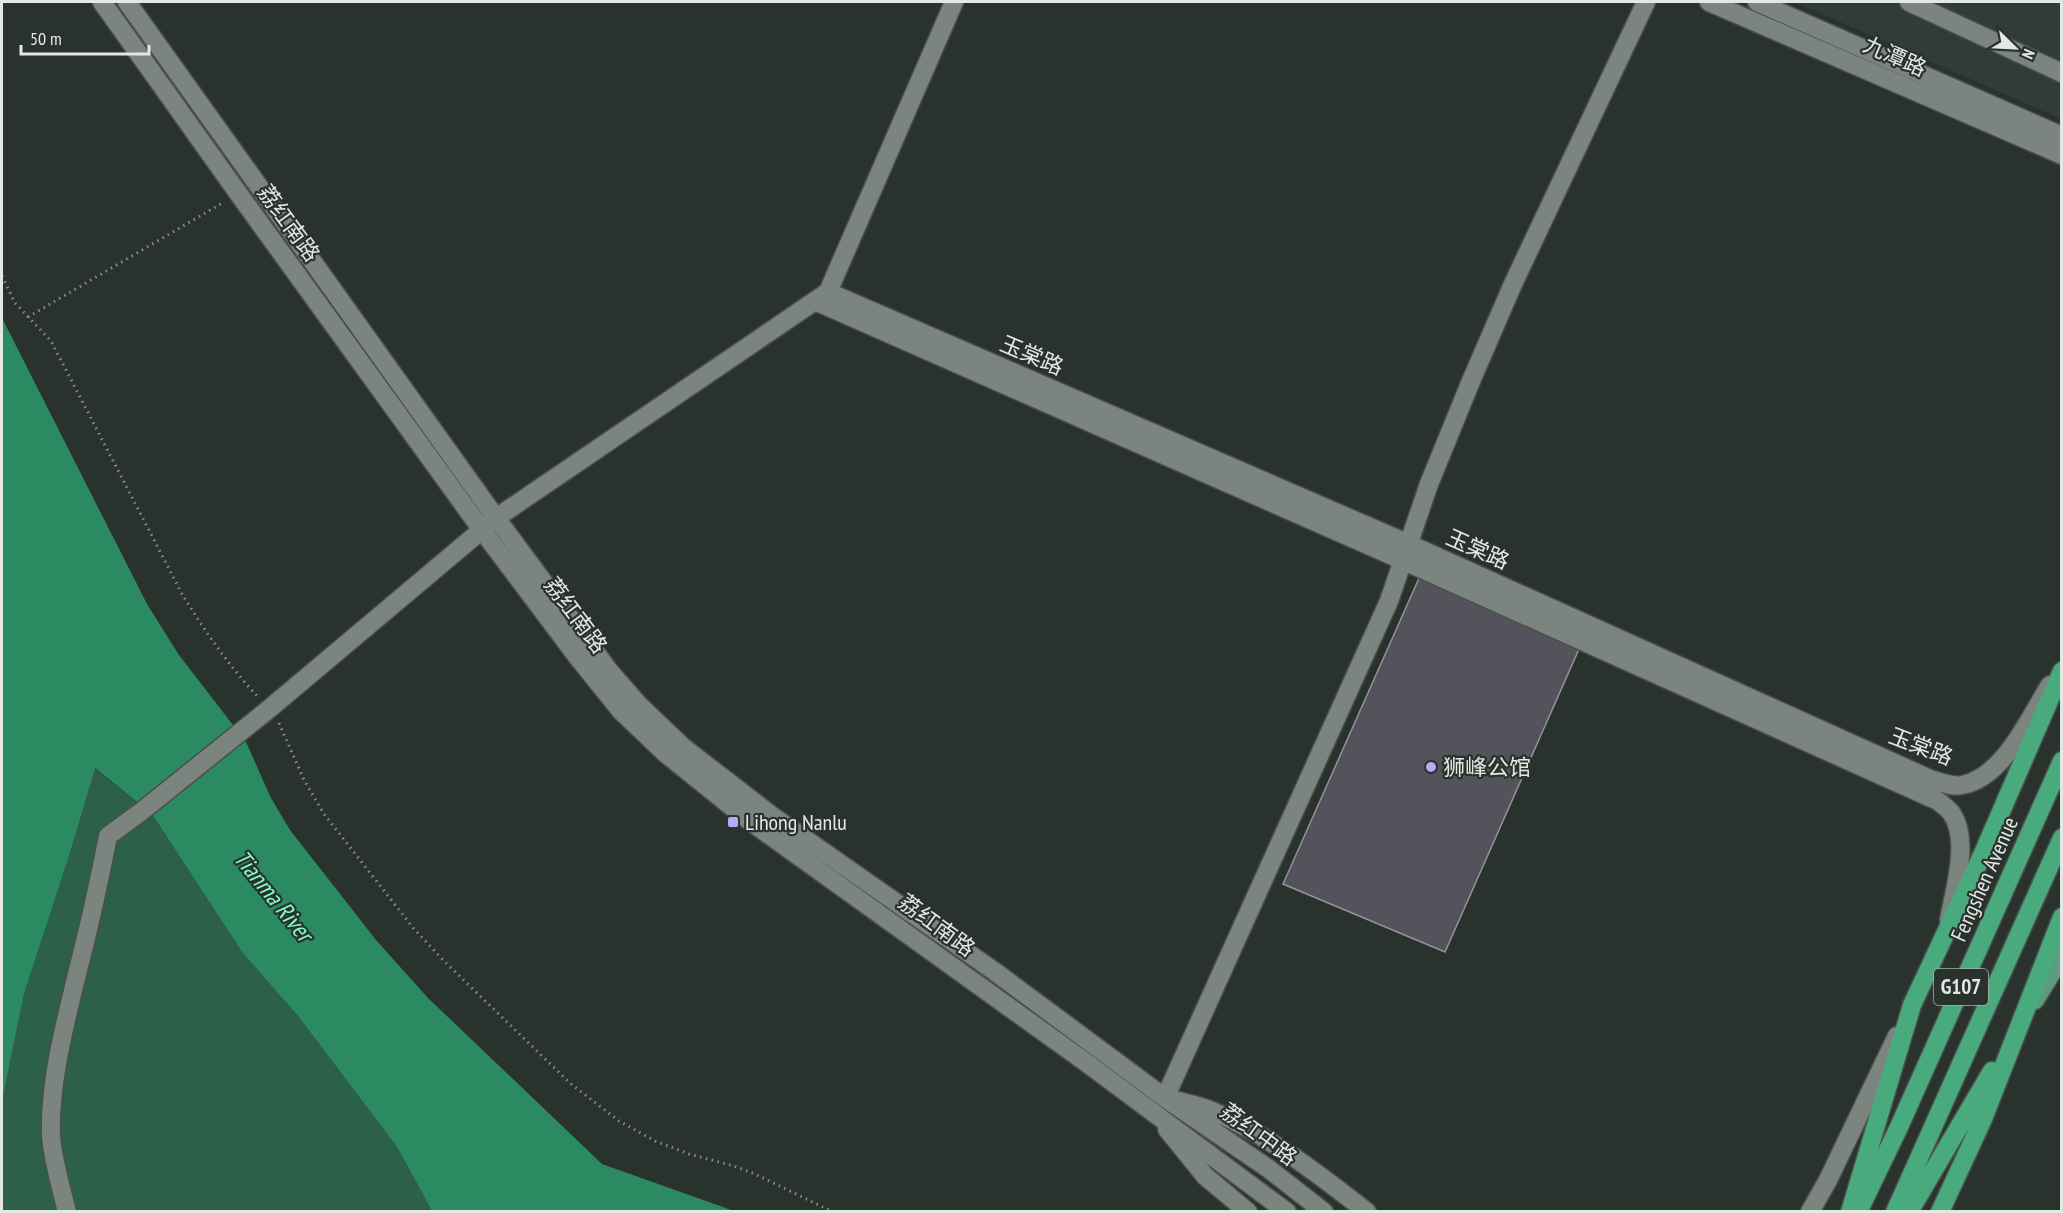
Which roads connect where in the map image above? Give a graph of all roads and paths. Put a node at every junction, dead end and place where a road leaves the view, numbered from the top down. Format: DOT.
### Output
graph roads {
  1 [pos="102,2"];
  2 [pos="127,2"];
  3 [pos="954,2"];
  4 [pos="1646,2"];
  5 [pos="1709,2"];
  6 [pos="1757,2"];
  7 [pos="1909,2"];
  8 [pos="2061,73"];
  9 [pos="2061,136"];
  10 [pos="2061,155"];
  11 [pos="238,193"];
  12 [pos="2,276"];
  13 [pos="821,297"];
  14 [pos="28,317"];
  15 [pos="489,524"];
  16 [pos="1406,552"];
  17 [pos="2061,666"];
  18 [pos="2061,671"];
  19 [pos="269,709"];
  20 [pos="2061,761"];
  21 [pos="2061,837"];
  22 [pos="2061,917"];
  23 [pos="1946,933"];
  24 [pos="2061,956"];
  25 [pos="1912,1005"];
  26 [pos="2021,1023"];
  27 [pos="1165,1098"];
  28 [pos="1157,1116"];
  29 [pos="67,1212"];
  30 [pos="833,1212"];
  31 [pos="1248,1212"];
  32 [pos="1287,1212"];
  33 [pos="1323,1212"];
  34 [pos="1367,1212"];
  35 [pos="1810,1212"];
  36 [pos="1850,1212"];
  37 [pos="1857,1212"];
  38 [pos="1895,1212"];
  39 [pos="1909,1212"];
  40 [pos="1940,1212"];
  1 -- 11 [label="street, 荔红南路"];
  2 -- 15 [label="street, 荔红南路"];
  3 -- 13 [label="street"];
  4 -- 16 [label="street"];
  5 -- 10 [label="street, 九潭路"];
  6 -- 9 [label="street, 九潭路"];
  7 -- 8 [label="street"];
  11 -- 14 [label="path"];
  11 -- 15 [label="street, 荔红南路"];
  12 -- 14 [label="path"];
  13 -- 15 [label="street"];
  13 -- 16 [label="street, 玉棠路"];
  14 -- 19 [label="path"];
  15 -- 19 [label="street"];
  15 -- 27 [label="street, 荔红南路"];
  15 -- 28 [label="street, 荔红南路"];
  16 -- 17 [label="street, 玉棠路"];
  16 -- 23 [label="street, 玉棠路"];
  16 -- 27 [label="street"];
  18 -- 23 [label="highway"];
  19 -- 29 [label="street"];
  19 -- 30 [label="path"];
  20 -- 37 [label="highway, Fengshen Avenue / G107"];
  21 -- 38 [label="highway, G107"];
  22 -- 26 [label="highway"];
  23 -- 25 [label="highway"];
  24 -- 26 [label="main road"];
  25 -- 35 [label="street"];
  25 -- 36 [label="highway"];
  26 -- 39 [label="highway"];
  26 -- 40 [label="highway"];
  27 -- 33 [label="street, 荔红中路"];
  27 -- 34 [label="street"];
  28 -- 31 [label="street"];
  28 -- 32 [label="street, 荔红中路"];
}
